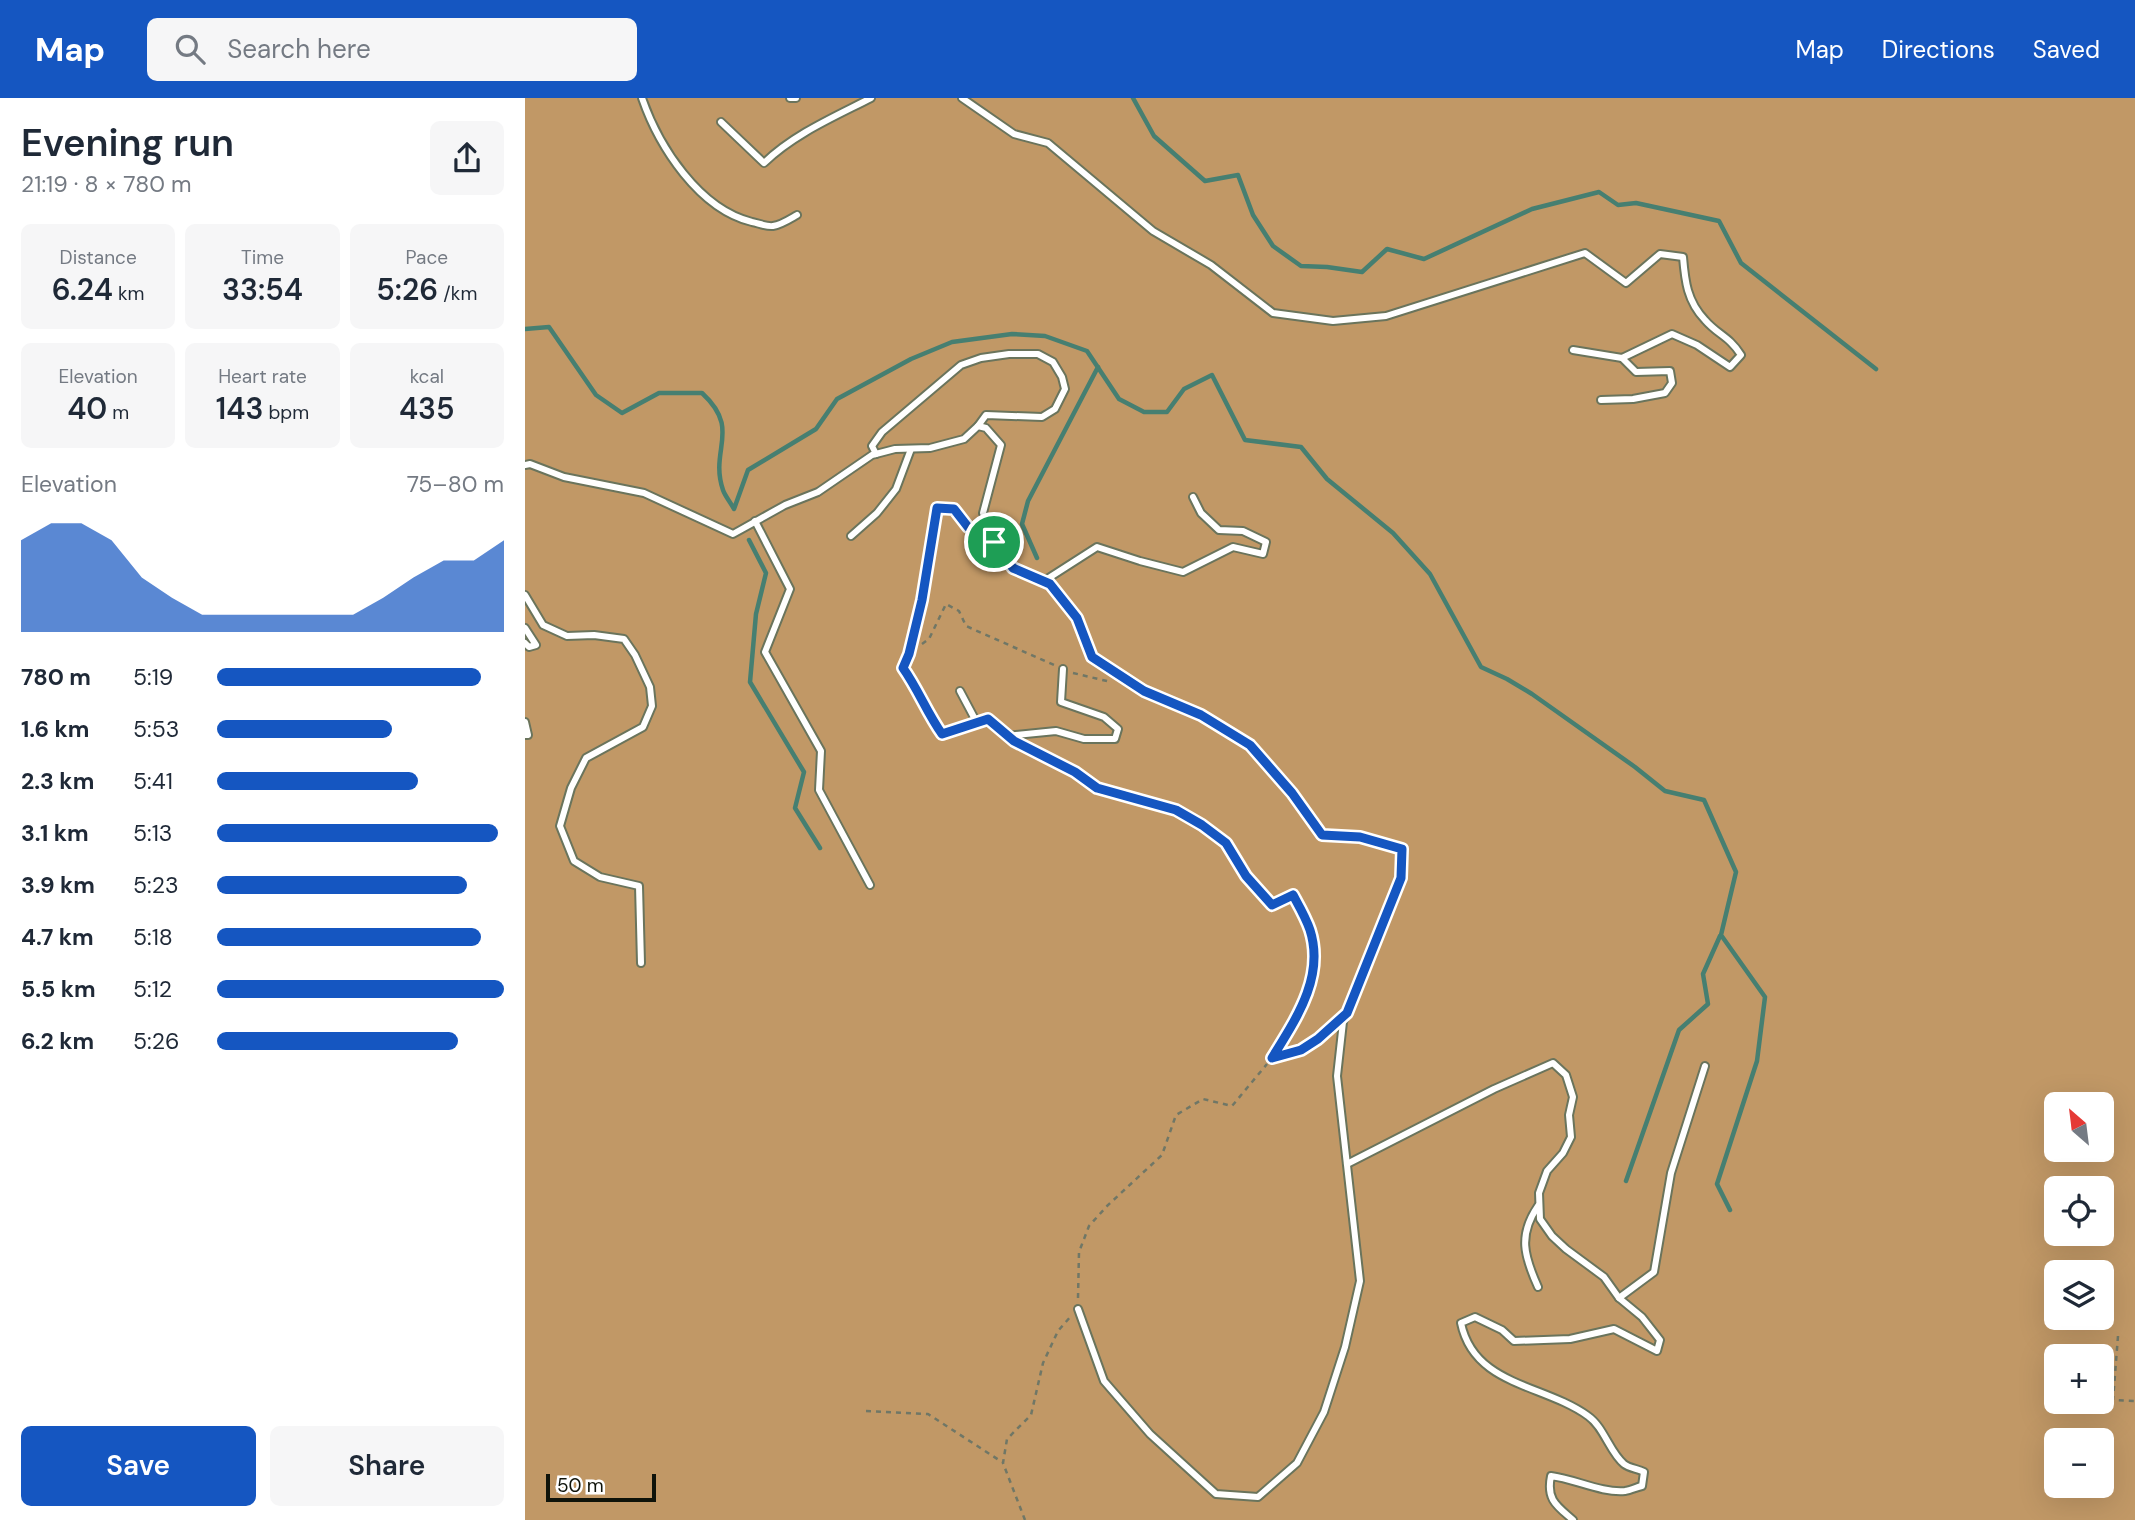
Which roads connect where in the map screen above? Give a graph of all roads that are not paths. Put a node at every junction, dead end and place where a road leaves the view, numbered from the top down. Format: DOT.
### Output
graph roads {
  1 [pos="642,98"];
  2 [pos="790,98"];
  3 [pos="796,98"];
  4 [pos="871,98"];
  5 [pos="962,98"];
  6 [pos="722,122"];
  7 [pos="797,215"];
  8 [pos="1573,350"];
  9 [pos="1622,358"];
  10 [pos="1601,400"];
  11 [pos="978,426"];
  12 [pos="912,449"];
  13 [pos="876,454"];
  14 [pos="525,465"];
  15 [pos="1193,497"];
  16 [pos="755,521"];
  17 [pos="851,536"];
  18 [pos="994,542"];
  19 [pos="1044,581"];
  20 [pos="525,595"];
  21 [pos="525,628"];
  22 [pos="525,643"];
  23 [pos="909,654"];
  24 [pos="1063,669"];
  25 [pos="960,691"];
  26 [pos="525,722"];
  27 [pos="977,723"];
  28 [pos="525,735"];
  29 [pos="1007,736"];
  30 [pos="870,886"];
  31 [pos="641,963"];
  32 [pos="1347,1013"];
  33 [pos="1272,1058"];
  34 [pos="1705,1066"];
  35 [pos="1347,1164"];
  36 [pos="1539,1204"];
  37 [pos="1538,1287"];
  38 [pos="1619,1298"];
  39 [pos="1077,1309"];
  40 [pos="1573,1520"];
  1 -- 7 [label="lane"];
  2 -- 3 [label="lane"];
  4 -- 6 [label="lane"];
  5 -- 9 [label="lane"];
  8 -- 9 [label="lane"];
  9 -- 10 [label="lane"];
  11 -- 12 [label="lane"];
  11 -- 13 [label="lane"];
  11 -- 18 [label="lane"];
  12 -- 13 [label="lane"];
  12 -- 17 [label="lane"];
  13 -- 16 [label="lane"];
  14 -- 16 [label="lane"];
  15 -- 19 [label="lane"];
  16 -- 30 [label="lane"];
  18 -- 19 [label="lane"];
  18 -- 23 [label="lane"];
  19 -- 32 [label="lane"];
  20 -- 31 [label="lane"];
  21 -- 22 [label="lane"];
  24 -- 29 [label="lane"];
  25 -- 27 [label="lane"];
  26 -- 28 [label="lane"];
  32 -- 33 [label="lane"];
  32 -- 35 [label="lane"];
  34 -- 38 [label="lane"];
  35 -- 36 [label="lane"];
  35 -- 39 [label="lane"];
  36 -- 37 [label="lane"];
  36 -- 38 [label="lane"];
  38 -- 40 [label="lane"];
}
